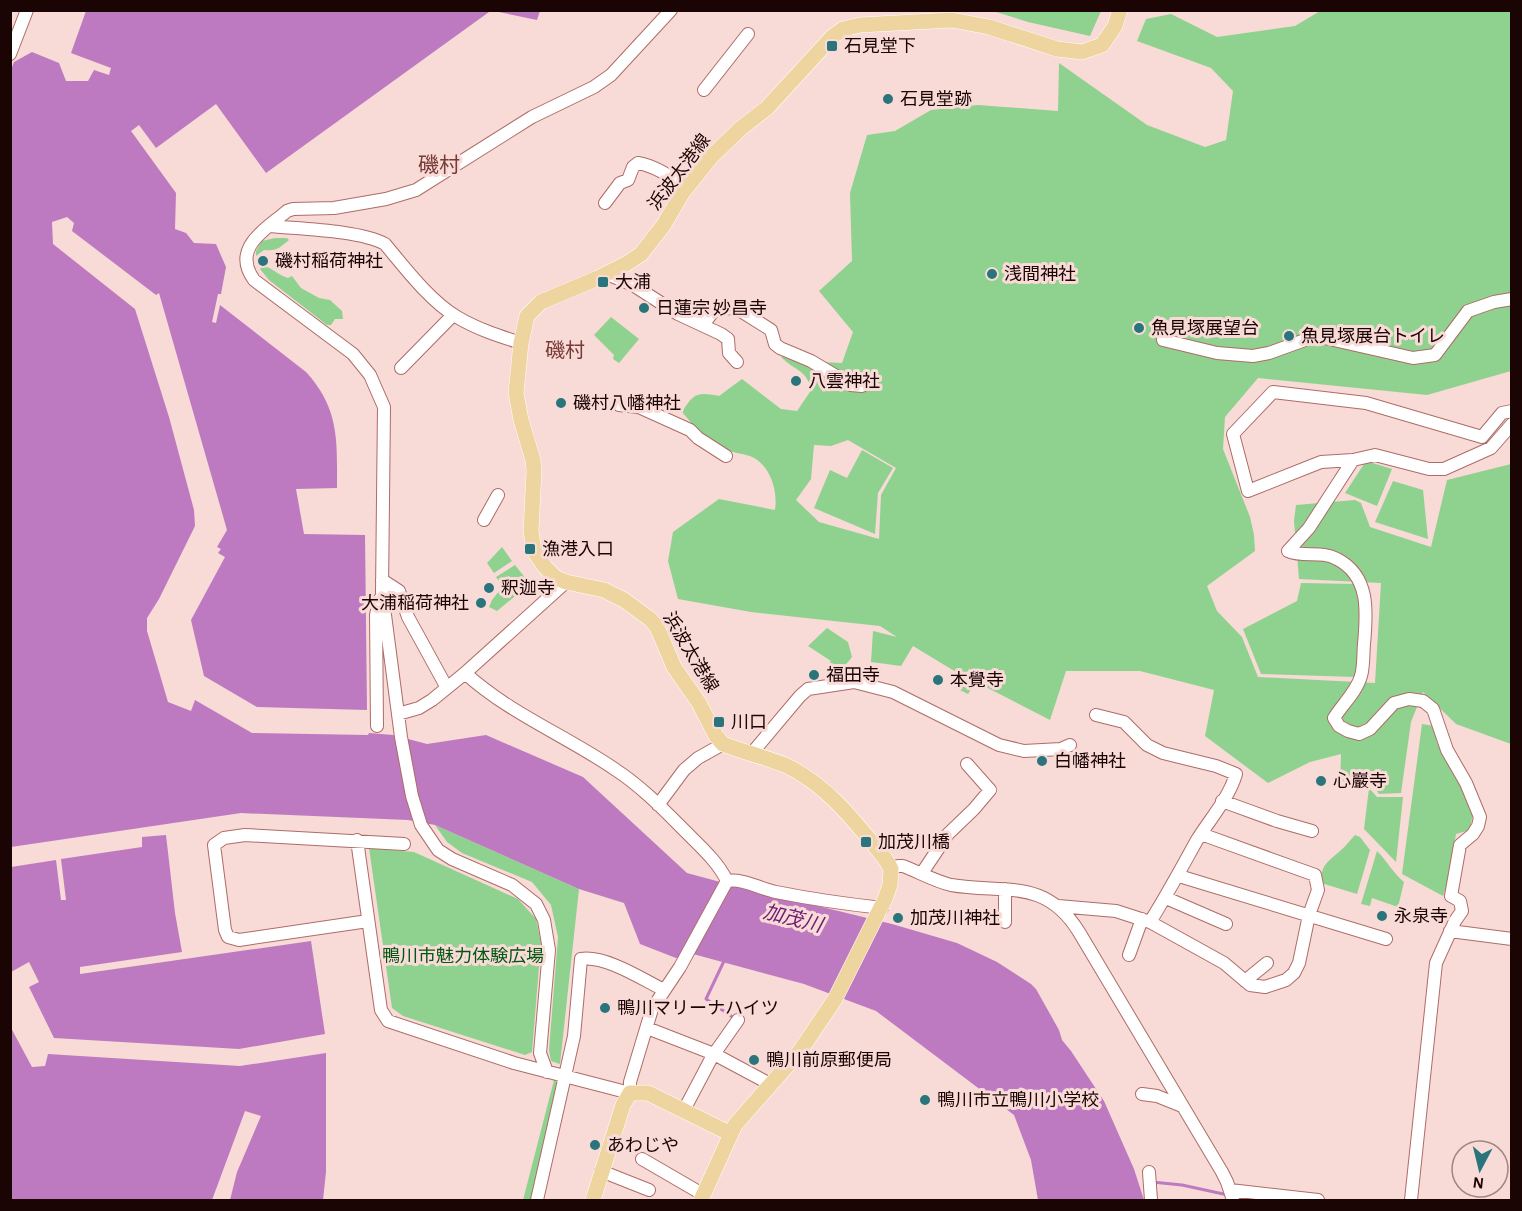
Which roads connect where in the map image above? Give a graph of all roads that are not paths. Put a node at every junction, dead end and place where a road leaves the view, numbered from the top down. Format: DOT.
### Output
graph roads {
  1 [pos="27,10"];
  2 [pos="671,10"];
  3 [pos="1120,10"];
  4 [pos="748,34"];
  5 [pos="10,54"];
  6 [pos="704,90"];
  7 [pos="686,188"];
  8 [pos="605,203"];
  9 [pos="269,226"];
  10 [pos="607,274"];
  11 [pos="1512,299"];
  12 [pos="453,315"];
  13 [pos="704,324"];
  14 [pos="1163,340"];
  15 [pos="521,343"];
  16 [pos="737,363"];
  17 [pos="402,368"];
  18 [pos="865,382"];
  19 [pos="619,405"];
  20 [pos="1512,411"];
  21 [pos="1512,424"];
  22 [pos="726,456"];
  23 [pos="1353,460"];
  24 [pos="498,495"];
  25 [pos="484,520"];
  26 [pos="566,582"];
  27 [pos="382,586"];
  28 [pos="465,673"];
  29 [pos="447,688"];
  30 [pos="398,714"];
  31 [pos="1096,715"];
  32 [pos="377,726"];
  33 [pos="723,744"];
  34 [pos="1070,745"];
  35 [pos="752,753"];
  36 [pos="967,764"];
  37 [pos="1222,801"];
  38 [pos="658,804"];
  39 [pos="1312,831"];
  40 [pos="1201,834"];
  41 [pos="357,840"];
  42 [pos="404,844"];
  43 [pos="891,869"];
  44 [pos="922,873"];
  45 [pos="1179,876"];
  46 [pos="726,881"];
  47 [pos="1005,889"];
  48 [pos="1166,898"];
  49 [pos="1058,906"];
  50 [pos="880,911"];
  51 [pos="1309,915"];
  52 [pos="368,921"];
  53 [pos="1146,921"];
  54 [pos="1005,922"];
  55 [pos="1226,924"];
  56 [pos="1450,931"];
  57 [pos="1386,939"];
  58 [pos="1512,939"];
  59 [pos="1130,954"];
  60 [pos="1267,963"];
  61 [pos="1245,981"];
  62 [pos="664,990"];
  63 [pos="738,1020"];
  64 [pos="647,1028"];
  65 [pos="714,1054"];
  66 [pos="557,1075"];
  67 [pos="770,1084"];
  68 [pos="630,1093"];
  69 [pos="1142,1094"];
  70 [pos="1182,1106"];
  71 [pos="684,1110"];
  72 [pos="729,1133"];
  73 [pos="642,1160"];
  74 [pos="601,1171"];
  75 [pos="1149,1172"];
  76 [pos="650,1190"];
  77 [pos="1231,1195"];
  78 [pos="1150,1196"];
  79 [pos="702,1198"];
  80 [pos="529,1200"];
  81 [pos="537,1200"];
  82 [pos="593,1200"];
  83 [pos="1318,1200"];
  84 [pos="1411,1200"];
  1 -- 5 [label="street"];
  2 -- 9 [label="street"];
  3 -- 7 [label="main road, 浜波太港線"];
  4 -- 6 [label="street"];
  7 -- 8 [label="street"];
  7 -- 10 [label="main road, 浜波太港線"];
  9 -- 12 [label="street"];
  9 -- 27 [label="street"];
  10 -- 13 [label="street"];
  10 -- 15 [label="main road, 浜波太港線"];
  11 -- 14 [label="street"];
  12 -- 15 [label="street"];
  12 -- 17 [label="street"];
  13 -- 16 [label="street"];
  13 -- 18 [label="street"];
  15 -- 26 [label="main road, 浜波太港線"];
  19 -- 22 [label="street"];
  20 -- 23 [label="street"];
  21 -- 23 [label="street"];
  23 -- 56 [label="street"];
  24 -- 25 [label="street"];
  26 -- 28 [label="street"];
  26 -- 33 [label="main road, 浜波太港線"];
  27 -- 29 [label="street"];
  27 -- 30 [label="street"];
  27 -- 32 [label="street"];
  28 -- 29 [label="street"];
  28 -- 38 [label="street"];
  29 -- 30 [label="street"];
  30 -- 66 [label="street"];
  31 -- 37 [label="street"];
  33 -- 35 [label="main road"];
  33 -- 38 [label="street"];
  34 -- 35 [label="street"];
  35 -- 43 [label="main road"];
  36 -- 44 [label="street"];
  37 -- 39 [label="street"];
  37 -- 40 [label="street"];
  38 -- 46 [label="street"];
  40 -- 45 [label="street"];
  40 -- 51 [label="street"];
  41 -- 42 [label="street"];
  41 -- 52 [label="street"];
  41 -- 52 [label="street"];
  43 -- 44 [label="street"];
  43 -- 50 [label="main road"];
  44 -- 47 [label="street"];
  45 -- 48 [label="street"];
  45 -- 51 [label="street"];
  46 -- 50 [label="street"];
  46 -- 62 [label="street"];
  47 -- 49 [label="street"];
  47 -- 54 [label="street"];
  48 -- 53 [label="street"];
  48 -- 55 [label="street"];
  49 -- 53 [label="street"];
  49 -- 70 [label="street"];
  50 -- 67 [label="main road"];
  51 -- 57 [label="street"];
  51 -- 61 [label="street"];
  52 -- 66 [label="street"];
  53 -- 59 [label="street"];
  53 -- 61 [label="street"];
  56 -- 58 [label="street"];
  56 -- 84 [label="street"];
  60 -- 61 [label="street"];
  62 -- 64 [label="street"];
  62 -- 66 [label="street"];
  63 -- 65 [label="street"];
  64 -- 65 [label="street"];
  64 -- 68 [label="street"];
  65 -- 67 [label="street"];
  65 -- 71 [label="street"];
  66 -- 68 [label="street"];
  66 -- 80 [label="street"];
  66 -- 81 [label="street"];
  67 -- 72 [label="main road"];
  68 -- 71 [label="main road"];
  68 -- 74 [label="main road"];
  69 -- 70 [label="street"];
  70 -- 77 [label="street"];
  71 -- 72 [label="main road"];
  72 -- 79 [label="main road"];
  73 -- 79 [label="street"];
  74 -- 76 [label="street"];
  74 -- 82 [label="main road"];
  75 -- 78 [label="street"];
  77 -- 83 [label="street"];
}
